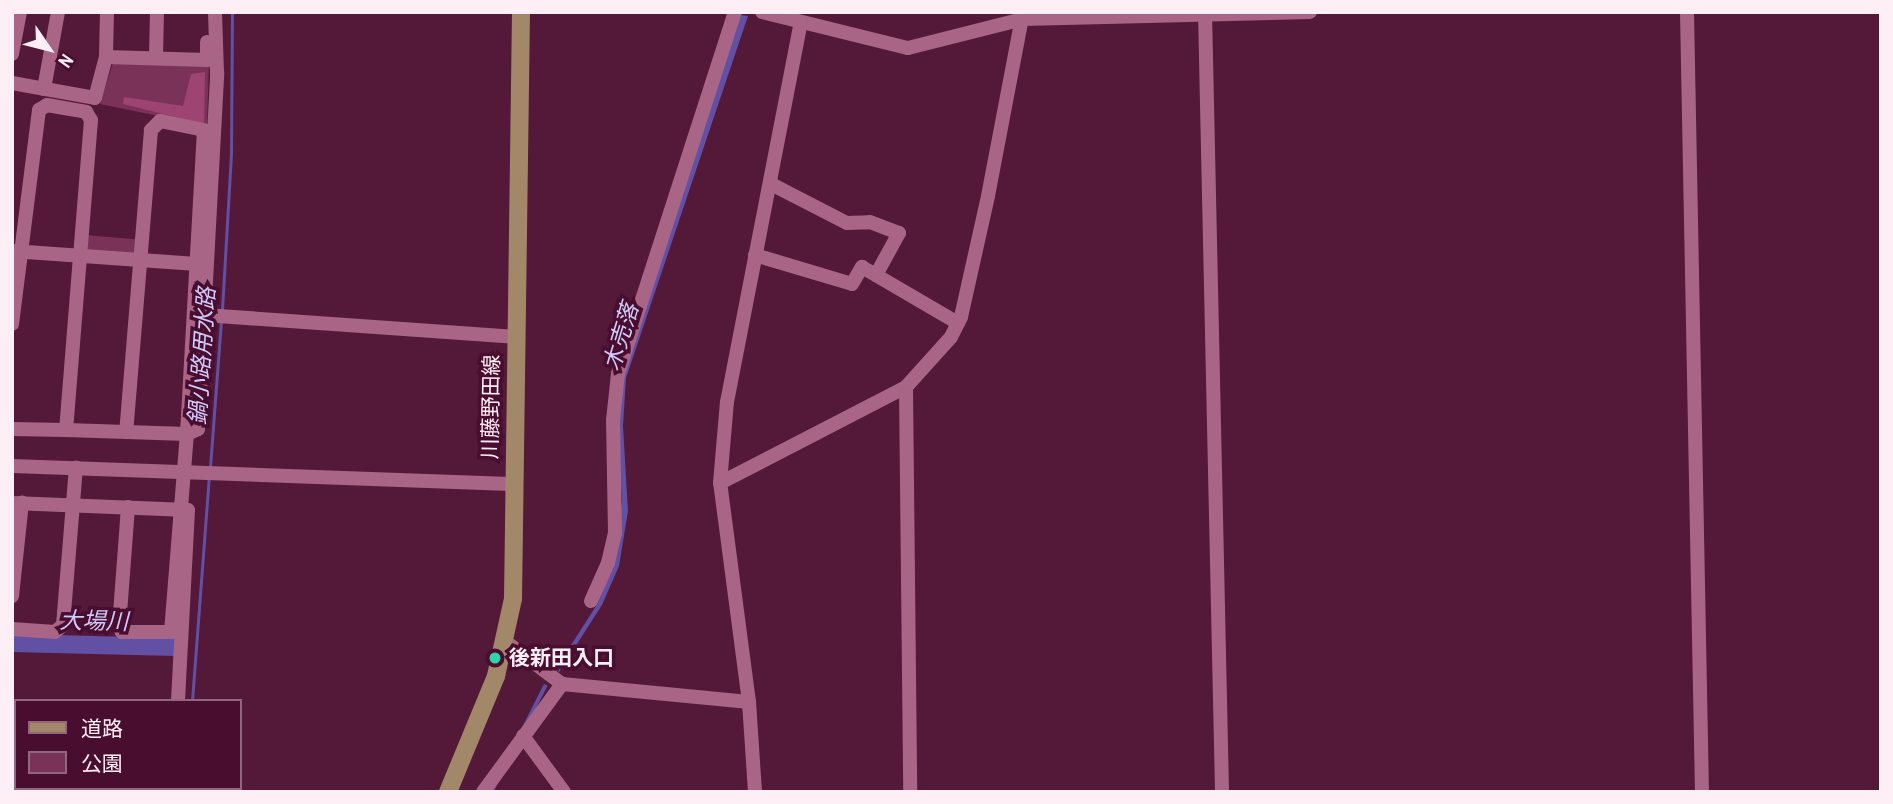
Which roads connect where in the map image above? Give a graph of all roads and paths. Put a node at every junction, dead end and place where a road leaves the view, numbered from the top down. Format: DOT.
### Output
graph roads {
  1 [pos="20,12"];
  2 [pos="58,12"];
  3 [pos="107,12"];
  4 [pos="157,12"];
  5 [pos="206,12"];
  6 [pos="215,12"];
  7 [pos="521,12"];
  8 [pos="735,12"];
  9 [pos="762,12"];
  10 [pos="825,12"];
  11 [pos="1310,12"];
  12 [pos="1687,12"];
  13 [pos="1205,15"];
  14 [pos="1023,16"];
  15 [pos="801,22"];
  16 [pos="821,28"];
  17 [pos="12,54"];
  18 [pos="106,57"];
  19 [pos="156,58"];
  20 [pos="12,83"];
  21 [pos="44,89"];
  22 [pos="771,184"];
  23 [pos="16,251"];
  24 [pos="755,255"];
  25 [pos="79,257"];
  26 [pos="141,261"];
  27 [pos="197,264"];
  28 [pos="876,275"];
  29 [pos="204,315"];
  30 [pos="958,323"];
  31 [pos="12,324"];
  32 [pos="515,337"];
  33 [pos="906,387"];
  34 [pos="12,429"];
  35 [pos="66,430"];
  36 [pos="126,432"];
  37 [pos="187,434"];
  38 [pos="12,466"];
  39 [pos="76,468"];
  40 [pos="185,471"];
  41 [pos="720,483"];
  42 [pos="513,484"];
  43 [pos="17,503"];
  44 [pos="75,505"];
  45 [pos="128,507"];
  46 [pos="182,509"];
  47 [pos="12,596"];
  48 [pos="591,601"];
  49 [pos="12,629"];
  50 [pos="505,640"];
  51 [pos="562,684"];
  52 [pos="178,699"];
  53 [pos="750,702"];
  54 [pos="523,736"];
  55 [pos="448,792"];
  56 [pos="484,792"];
  57 [pos="564,792"];
  58 [pos="754,792"];
  59 [pos="910,792"];
  60 [pos="1222,792"];
  61 [pos="1702,792"];
  1 -- 17 [label="street"];
  2 -- 21 [label="street"];
  3 -- 18 [label="street"];
  4 -- 19 [label="street"];
  5 -- 19 [label="street"];
  6 -- 29 [label="street"];
  7 -- 32 [label="main road, 川藤野田線"];
  8 -- 48 [label="street"];
  9 -- 15 [label="street"];
  10 -- 16 [label="street"];
  11 -- 13 [label="street"];
  12 -- 61 [label="street"];
  13 -- 14 [label="street"];
  13 -- 60 [label="street"];
  14 -- 16 [label="street"];
  14 -- 30 [label="street"];
  15 -- 16 [label="street"];
  15 -- 22 [label="street"];
  18 -- 19 [label="street"];
  18 -- 21 [label="street"];
  20 -- 21 [label="street"];
  22 -- 24 [label="street"];
  22 -- 28 [label="street"];
  23 -- 25 [label="street"];
  23 -- 25 [label="street"];
  23 -- 31 [label="street"];
  24 -- 28 [label="street"];
  24 -- 41 [label="street"];
  25 -- 26 [label="street"];
  25 -- 35 [label="street"];
  26 -- 27 [label="street"];
  26 -- 27 [label="street"];
  26 -- 36 [label="street"];
  27 -- 37 [label="street"];
  28 -- 30 [label="street"];
  29 -- 32 [label="street"];
  29 -- 37 [label="street"];
  30 -- 33 [label="street"];
  32 -- 42 [label="main road, 川藤野田線"];
  33 -- 41 [label="street"];
  33 -- 59 [label="street"];
  34 -- 35 [label="street"];
  35 -- 36 [label="street"];
  36 -- 37 [label="street"];
  37 -- 40 [label="street"];
  38 -- 39 [label="street"];
  39 -- 40 [label="street"];
  39 -- 44 [label="street"];
  40 -- 42 [label="street"];
  40 -- 46 [label="street"];
  41 -- 53 [label="street"];
  42 -- 50 [label="main road, 川藤野田線"];
  43 -- 44 [label="street"];
  43 -- 47 [label="street"];
  44 -- 45 [label="street"];
  44 -- 49 [label="street"];
  45 -- 46 [label="street"];
  45 -- 46 [label="street"];
  46 -- 52 [label="street"];
  50 -- 51 [label="street"];
  50 -- 55 [label="main road, 川藤野田線"];
  51 -- 53 [label="street"];
  51 -- 54 [label="street"];
  53 -- 58 [label="street"];
  54 -- 56 [label="street"];
  54 -- 57 [label="street"];
}
